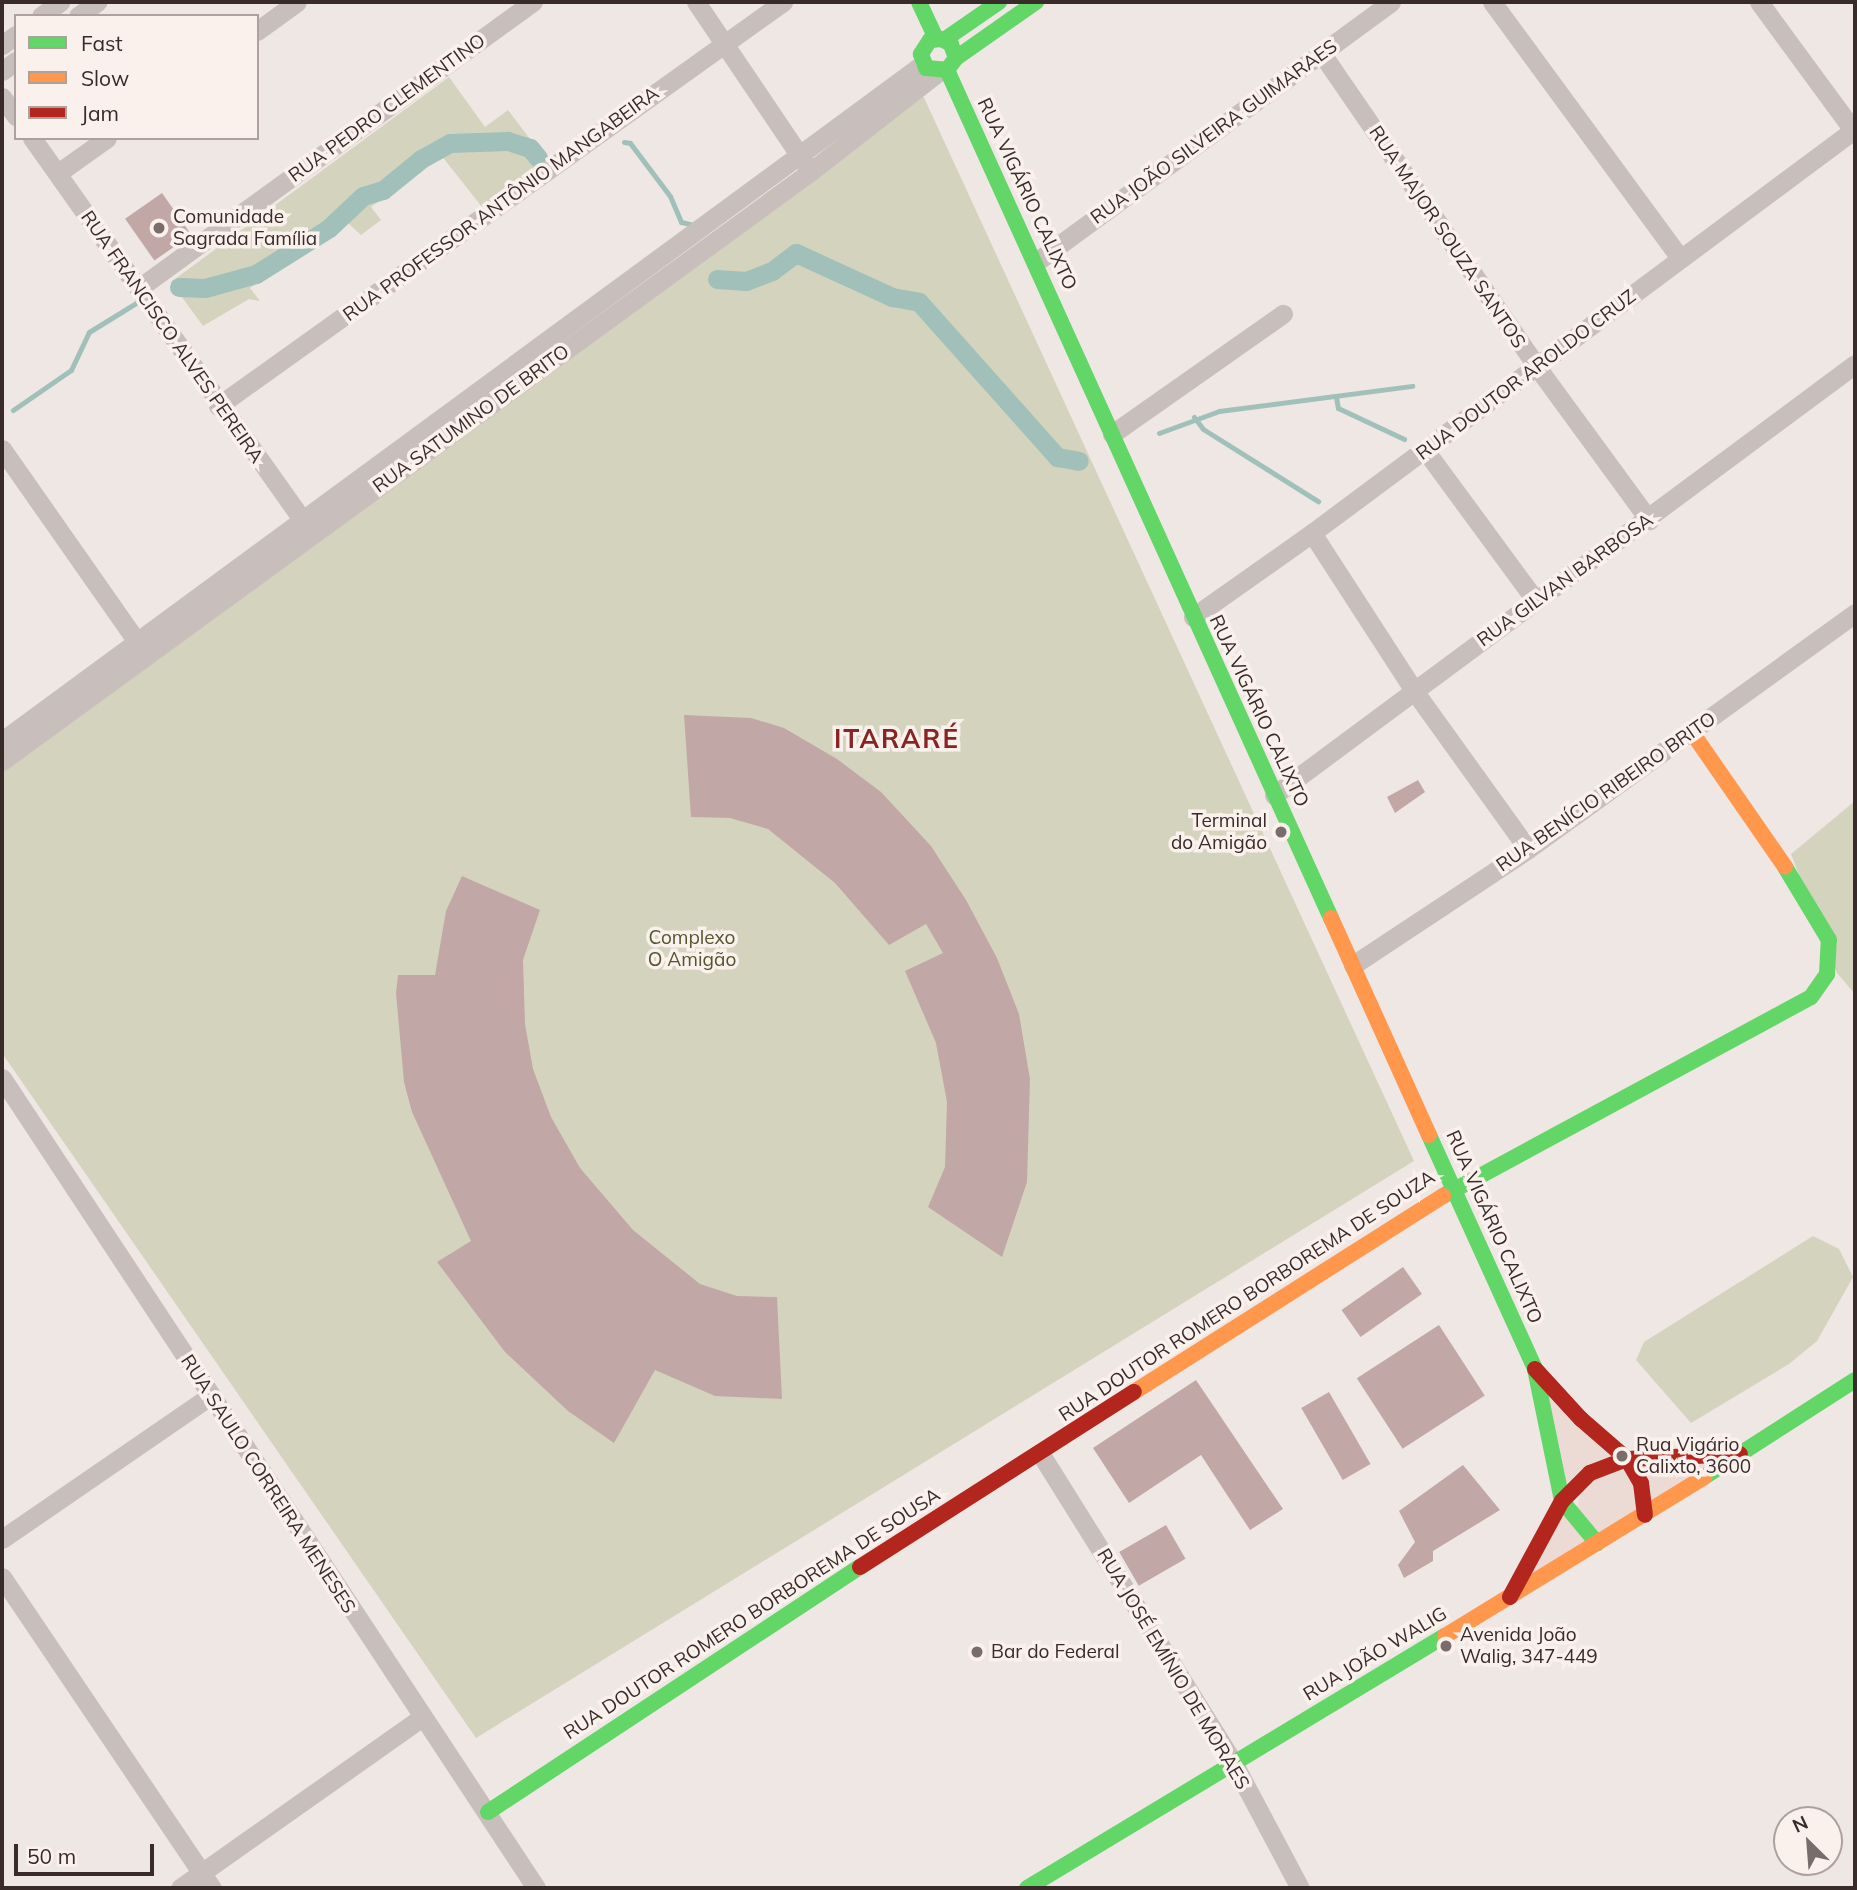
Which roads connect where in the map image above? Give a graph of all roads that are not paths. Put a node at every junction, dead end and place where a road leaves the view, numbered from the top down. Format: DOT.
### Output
graph roads {
  1 [pos="60,2"];
  2 [pos="97,2"];
  3 [pos="297,2"];
  4 [pos="533,2"];
  5 [pos="696,2"];
  6 [pos="783,2"];
  7 [pos="919,2"];
  8 [pos="999,2"];
  9 [pos="1036,2"];
  10 [pos="1391,2"];
  11 [pos="1492,2"];
  12 [pos="1759,2"];
  13 [pos="44,14"];
  14 [pos="81,14"];
  15 [pos="259,30"];
  16 [pos="940,39"];
  17 [pos="724,44"];
  18 [pos="1322,54"];
  19 [pos="941,66"];
  20 [pos="2,97"];
  21 [pos="14,113"];
  22 [pos="1854,130"];
  23 [pos="33,140"];
  24 [pos="104,140"];
  25 [pos="805,165"];
  26 [pos="58,173"];
  27 [pos="1680,258"];
  28 [pos="1036,262"];
  29 [pos="139,288"];
  30 [pos="1283,314"];
  31 [pos="1855,364"];
  32 [pos="1537,368"];
  33 [pos="218,406"];
  34 [pos="1112,434"];
  35 [pos="2,449"];
  36 [pos="1425,450"];
  37 [pos="1649,520"];
  38 [pos="309,529"];
  39 [pos="1312,533"];
  40 [pos="1535,600"];
  41 [pos="1855,613"];
  42 [pos="1193,617"];
  43 [pos="143,650"];
  44 [pos="1415,692"];
  45 [pos="1691,731"];
  46 [pos="2,741"];
  47 [pos="2,761"];
  48 [pos="1274,795"];
  49 [pos="1528,849"];
  50 [pos="1353,965"];
  51 [pos="2,1078"];
  52 [pos="1453,1189"];
  53 [pos="1535,1369"];
  54 [pos="1855,1380"];
  55 [pos="211,1396"];
  56 [pos="1040,1453"];
  57 [pos="1743,1454"];
  58 [pos="1628,1459"];
  59 [pos="1562,1501"];
  60 [pos="1645,1515"];
  61 [pos="2,1539"];
  62 [pos="1597,1543"];
  63 [pos="2,1577"];
  64 [pos="1510,1597"];
  65 [pos="420,1719"];
  66 [pos="1234,1764"];
  67 [pos="488,1812"];
  68 [pos="207,1881"];
  69 [pos="180,1888"];
  70 [pos="536,1888"];
  71 [pos="1027,1888"];
  72 [pos="1300,1888"];
  1 -- 13 [label="street"];
  2 -- 14 [label="street"];
  3 -- 15 [label="street"];
  4 -- 29 [label="street, RUA PEDRO CLEMENTINO"];
  5 -- 17 [label="street"];
  6 -- 17 [label="street, RUA PROFESSOR ANTÔNIO MANGABEIRA"];
  7 -- 16 [label="main road"];
  8 -- 16 [label="main road"];
  9 -- 19 [label="main road, RUA SATUMINO DE BRITO"];
  10 -- 18 [label="street, RUA JOÃO SILVEIRA GUIMARAES"];
  11 -- 27 [label="street"];
  12 -- 22 [label="street"];
  16 -- 19 [label="main road, RUA VIGÁRIO CALIXTO"];
  16 -- 19 [label="main road"];
  17 -- 25 [label="street"];
  17 -- 33 [label="street, RUA PROFESSOR ANTÔNIO MANGABEIRA"];
  18 -- 28 [label="street, RUA JOÃO SILVEIRA GUIMARAES"];
  18 -- 32 [label="street, RUA MAJOR SOUZA SANTOS"];
  19 -- 25 [label="street, RUA SATUMINO DE BRITO"];
  19 -- 28 [label="main road, RUA VIGÁRIO CALIXTO"];
  20 -- 21 [label="street"];
  22 -- 27 [label="street, RUA DOUTOR AROLDO CRUZ"];
  23 -- 26 [label="street, RUA FRANCISCO ALVES PEREIRA"];
  24 -- 26 [label="street"];
  25 -- 38 [label="street, RUA SATUMINO DE BRITO"];
  26 -- 29 [label="street, RUA FRANCISCO ALVES PEREIRA"];
  27 -- 32 [label="street, RUA DOUTOR AROLDO CRUZ"];
  28 -- 34 [label="main road, RUA VIGÁRIO CALIXTO"];
  29 -- 33 [label="street, RUA FRANCISCO ALVES PEREIRA"];
  30 -- 34 [label="street"];
  31 -- 37 [label="street, RUA GILVAN BARBOSA"];
  32 -- 36 [label="street, RUA DOUTOR AROLDO CRUZ"];
  32 -- 37 [label="street, RUA MAJOR SOUZA SANTOS"];
  33 -- 38 [label="street, RUA FRANCISCO ALVES PEREIRA"];
  34 -- 42 [label="main road, RUA VIGÁRIO CALIXTO"];
  35 -- 43 [label="street"];
  36 -- 39 [label="street, RUA DOUTOR AROLDO CRUZ"];
  36 -- 40 [label="street"];
  37 -- 40 [label="street, RUA GILVAN BARBOSA"];
  38 -- 43 [label="street, RUA SATUMINO DE BRITO"];
  39 -- 42 [label="street, RUA DOUTOR AROLDO CRUZ"];
  39 -- 44 [label="street"];
  40 -- 44 [label="street, RUA GILVAN BARBOSA"];
  41 -- 45 [label="street, RUA BENÍCIO RIBEIRO BRITO"];
  42 -- 48 [label="main road, RUA VIGÁRIO CALIXTO"];
  43 -- 46 [label="street, RUA SATUMINO DE BRITO"];
  43 -- 47 [label="street, RUA SATUMINO DE BRITO"];
  44 -- 48 [label="street, RUA GILVAN BARBOSA"];
  44 -- 49 [label="street"];
  45 -- 49 [label="street, RUA BENÍCIO RIBEIRO BRITO"];
  45 -- 52 [label="main road, RUA DOUTOR ROMERO BORBOREMA DE SOUZA"];
  48 -- 50 [label="main road, RUA VIGÁRIO CALIXTO"];
  49 -- 50 [label="street, RUA BENÍCIO RIBEIRO BRITO"];
  50 -- 52 [label="main road, RUA VIGÁRIO CALIXTO"];
  51 -- 55 [label="street, RUA SAULO CORREIRA MENESES"];
  52 -- 53 [label="main road, RUA VIGÁRIO CALIXTO"];
  52 -- 56 [label="main road, RUA DOUTOR ROMERO BORBOREMA DE SOUZA"];
  53 -- 58 [label="main road, RUA VIGÁRIO CALIXTO"];
  53 -- 59 [label="main road, RUA VIGÁRIO CALIXTO"];
  54 -- 57 [label="main road, RUA JOÃO WALIG"];
  55 -- 61 [label="street"];
  55 -- 65 [label="street, RUA SAULO CORREIRA MENESES"];
  56 -- 66 [label="street, RUA JOSÉ EMÍNIO DE MORAES"];
  56 -- 67 [label="main road, RUA DOUTOR ROMERO BORBOREMA DE SOUSA"];
  57 -- 58 [label="main road"];
  57 -- 60 [label="main road, RUA JOÃO WALIG"];
  58 -- 59 [label="main road"];
  58 -- 60 [label="main road, RUA VIGÁRIO CALIXTO"];
  59 -- 62 [label="main road, RUA VIGÁRIO CALIXTO"];
  59 -- 64 [label="main road"];
  60 -- 62 [label="main road, RUA JOÃO WALIG"];
  62 -- 64 [label="main road, RUA JOÃO WALIG"];
  63 -- 68 [label="street"];
  64 -- 66 [label="main road, RUA JOÃO WALIG"];
  65 -- 67 [label="street, RUA SAULO CORREIRA MENESES"];
  65 -- 68 [label="street"];
  66 -- 71 [label="main road, RUA JOÃO WALIG"];
  66 -- 72 [label="street, RUA JOSÉ EMÍNIO DE MORAES"];
  67 -- 70 [label="street, RUA SAULO CORREIRA MENESES"];
  68 -- 69 [label="street"];
}
